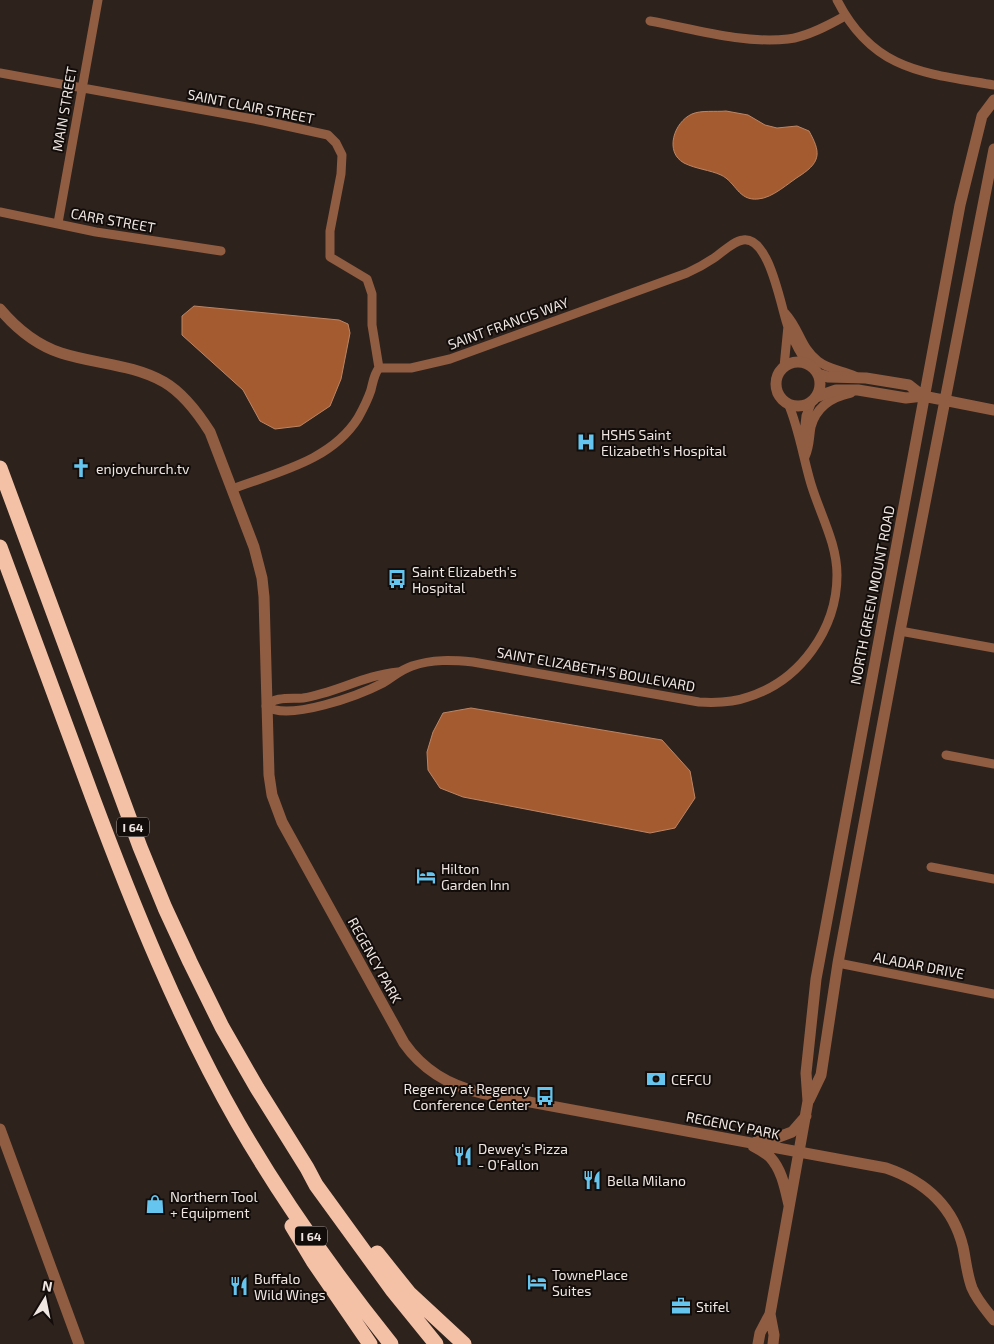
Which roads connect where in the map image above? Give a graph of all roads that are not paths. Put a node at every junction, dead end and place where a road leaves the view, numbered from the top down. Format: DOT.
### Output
graph roads {
  1 [pos="98,0"];
  2 [pos="837,0"];
  3 [pos="845,16"];
  4 [pos="650,21"];
  5 [pos="0,73"];
  6 [pos="994,85"];
  7 [pos="82,88"];
  8 [pos="994,100"];
  9 [pos="994,149"];
  10 [pos="0,212"];
  11 [pos="58,223"];
  12 [pos="221,252"];
  13 [pos="0,309"];
  14 [pos="785,313"];
  15 [pos="788,326"];
  16 [pos="808,364"];
  17 [pos="784,367"];
  18 [pos="379,368"];
  19 [pos="818,374"];
  20 [pos="857,377"];
  21 [pos="858,390"];
  22 [pos="923,396"];
  23 [pos="814,399"];
  24 [pos="944,400"];
  25 [pos="788,403"];
  26 [pos="994,410"];
  27 [pos="804,453"];
  28 [pos="0,468"];
  29 [pos="232,489"];
  30 [pos="0,547"];
  31 [pos="900,631"];
  32 [pos="994,648"];
  33 [pos="266,706"];
  34 [pos="946,755"];
  35 [pos="994,764"];
  36 [pos="931,867"];
  37 [pos="994,879"];
  38 [pos="838,964"];
  39 [pos="994,994"];
  40 [pos="808,1101"];
  41 [pos="806,1116"];
  42 [pos="238,1123"];
  43 [pos="0,1129"];
  44 [pos="750,1143"];
  45 [pos="800,1153"];
  46 [pos="307,1168"];
  47 [pos="790,1209"];
  48 [pos="770,1314"];
  49 [pos="994,1320"];
  50 [pos="79,1344"];
  51 [pos="370,1344"];
  52 [pos="391,1344"];
  53 [pos="436,1344"];
  54 [pos="464,1344"];
  55 [pos="758,1344"];
  56 [pos="773,1344"];
  1 -- 7 [label="street, MAIN STREET"];
  2 -- 3 [label="street"];
  3 -- 4 [label="street"];
  3 -- 6 [label="street"];
  5 -- 7 [label="street, SAINT CLAIR STREET"];
  7 -- 11 [label="street, MAIN STREET"];
  7 -- 18 [label="street, SAINT CLAIR STREET"];
  8 -- 22 [label="street, NORTH GREEN MOUNT ROAD"];
  9 -- 24 [label="street, NORTH GREEN MOUNT ROAD"];
  10 -- 11 [label="street, CARR STREET"];
  11 -- 12 [label="street, CARR STREET"];
  13 -- 29 [label="street, REGENCY PARK"];
  14 -- 15 [label="street, SAINT FRANCIS WAY"];
  14 -- 18 [label="street, SAINT FRANCIS WAY"];
  14 -- 20 [label="street, SAINT FRANCIS WAY"];
  15 -- 16 [label="street, SAINT FRANCIS WAY"];
  15 -- 17 [label="street, SAINT FRANCIS WAY"];
  16 -- 17 [label="street"];
  16 -- 19 [label="street"];
  17 -- 25 [label="street, SAINT ELIZABETH'S BOULEVARD"];
  18 -- 29 [label="street"];
  19 -- 20 [label="street"];
  19 -- 23 [label="street, SAINT ELIZABETH'S BOULEVARD"];
  20 -- 22 [label="street"];
  21 -- 22 [label="street, SAINT ELIZABETH'S BOULEVARD"];
  21 -- 23 [label="street, SAINT ELIZABETH'S BOULEVARD"];
  21 -- 27 [label="street, SAINT ELIZABETH'S BOULEVARD"];
  22 -- 24 [label="street"];
  22 -- 40 [label="street, NORTH GREEN MOUNT ROAD"];
  23 -- 25 [label="street, SAINT ELIZABETH'S BOULEVARD"];
  23 -- 27 [label="street, SAINT ELIZABETH'S BOULEVARD"];
  24 -- 26 [label="street"];
  24 -- 31 [label="street, NORTH GREEN MOUNT ROAD"];
  25 -- 27 [label="street, SAINT ELIZABETH'S BOULEVARD"];
  27 -- 33 [label="street, SAINT ELIZABETH'S BOULEVARD"];
  28 -- 46 [label="highway, I 64"];
  29 -- 33 [label="street, REGENCY PARK"];
  30 -- 42 [label="highway, I 64"];
  31 -- 32 [label="street"];
  31 -- 38 [label="street, NORTH GREEN MOUNT ROAD"];
  33 -- 44 [label="street, REGENCY PARK"];
  34 -- 35 [label="street"];
  36 -- 37 [label="street"];
  38 -- 39 [label="street, ALADAR DRIVE"];
  38 -- 40 [label="street, NORTH GREEN MOUNT ROAD"];
  40 -- 41 [label="street, NORTH GREEN MOUNT ROAD"];
  41 -- 44 [label="street"];
  41 -- 45 [label="street, NORTH GREEN MOUNT ROAD"];
  42 -- 51 [label="highway"];
  42 -- 52 [label="highway, I 64"];
  43 -- 50 [label="street"];
  44 -- 45 [label="street, REGENCY PARK"];
  44 -- 47 [label="street"];
  45 -- 47 [label="street, NORTH GREEN MOUNT ROAD"];
  45 -- 49 [label="street, REGENCY PARK"];
  46 -- 53 [label="highway, I 64"];
  46 -- 54 [label="highway"];
  47 -- 48 [label="street, NORTH GREEN MOUNT ROAD"];
  48 -- 55 [label="street, NORTH GREEN MOUNT ROAD"];
  48 -- 56 [label="street, NORTH GREEN MOUNT ROAD"];
}
